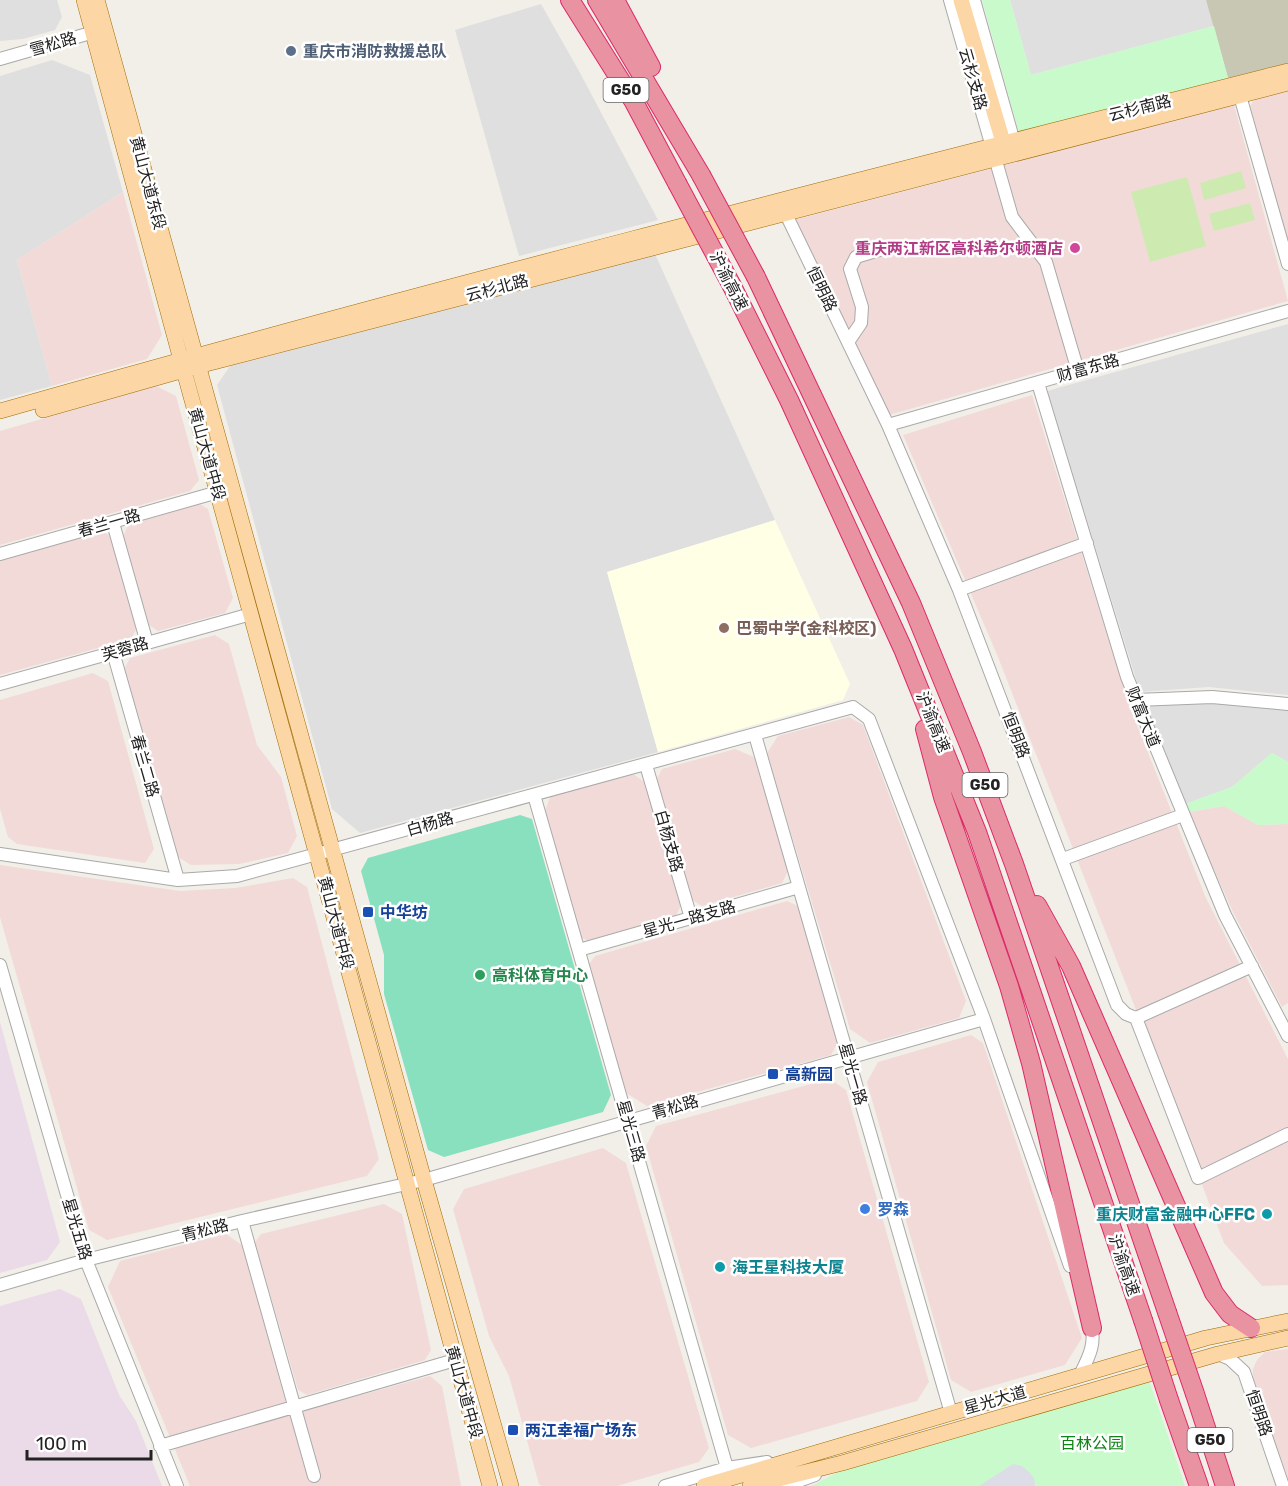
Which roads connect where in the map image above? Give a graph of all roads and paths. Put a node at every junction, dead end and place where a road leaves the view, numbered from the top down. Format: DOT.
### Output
graph roads {
  1 [pos="84,0"];
  2 [pos="97,0"];
  3 [pos="570,0"];
  4 [pos="597,0"];
  5 [pos="615,0"];
  6 [pos="950,0"];
  7 [pos="961,0"];
  8 [pos="974,0"];
  9 [pos="99,31"];
  10 [pos="0,59"];
  11 [pos="1288,71"];
  12 [pos="1288,83"];
  13 [pos="1240,96"];
  14 [pos="669,117"];
  15 [pos="1005,149"];
  16 [pos="783,207"];
  17 [pos="889,247"];
  18 [pos="1288,264"];
  19 [pos="1288,311"];
  20 [pos="848,342"];
  21 [pos="190,363"];
  22 [pos="1078,371"];
  23 [pos="1038,383"];
  24 [pos="0,411"];
  25 [pos="0,422"];
  26 [pos="888,424"];
  27 [pos="218,492"];
  28 [pos="113,523"];
  29 [pos="1086,543"];
  30 [pos="0,554"];
  31 [pos="959,590"];
  32 [pos="251,614"];
  33 [pos="147,643"];
  34 [pos="903,649"];
  35 [pos="113,652"];
  36 [pos="0,684"];
  37 [pos="1136,700"];
  38 [pos="1288,705"];
  39 [pos="755,735"];
  40 [pos="646,765"];
  41 [pos="534,795"];
  42 [pos="1182,815"];
  43 [pos="1,851"];
  44 [pos="333,851"];
  45 [pos="317,856"];
  46 [pos="1063,859"];
  47 [pos="1014,864"];
  48 [pos="177,880"];
  49 [pos="799,887"];
  50 [pos="691,918"];
  51 [pos="579,950"];
  52 [pos="0,965"];
  53 [pos="1252,966"];
  54 [pos="1136,1018"];
  55 [pos="984,1019"];
  56 [pos="1288,1036"];
  57 [pos="849,1058"];
  58 [pos="628,1121"];
  59 [pos="1288,1134"];
  60 [pos="424,1180"];
  61 [pos="407,1184"];
  62 [pos="243,1221"];
  63 [pos="86,1260"];
  64 [pos="0,1285"];
  65 [pos="1288,1322"];
  66 [pos="1092,1328"];
  67 [pos="1251,1328"];
  68 [pos="1288,1338"];
  69 [pos="1218,1354"];
  70 [pos="455,1360"];
  71 [pos="1080,1375"];
  72 [pos="295,1406"];
  73 [pos="951,1413"];
  74 [pos="160,1446"];
  75 [pos="842,1463"];
  76 [pos="795,1466"];
  77 [pos="726,1468"];
  78 [pos="314,1476"];
  79 [pos="747,1480"];
  80 [pos="177,1486"];
  81 [pos="490,1486"];
  82 [pos="511,1486"];
  83 [pos="665,1486"];
  84 [pos="704,1486"];
  85 [pos="785,1486"];
  86 [pos="1199,1486"];
  87 [pos="1225,1486"];
  88 [pos="1283,1486"];
  1 -- 9 [label="main road, 黄山大道东段"];
  2 -- 9 [label="main road, 黄山大道东段"];
  3 -- 34 [label="highway, 沪渝高速 / G50, bridge"];
  4 -- 14 [label="highway, 沪渝高速 / G50"];
  5 -- 14 [label="highway"];
  6 -- 15 [label="street, 云杉支路"];
  7 -- 15 [label="main road"];
  8 -- 15 [label="street, 云杉支路"];
  9 -- 10 [label="street, 雪松路"];
  9 -- 21 [label="main road, 黄山大道东段"];
  11 -- 15 [label="main road, 云杉南路"];
  12 -- 13 [label="main road, 云杉南路"];
  13 -- 15 [label="main road, 云杉南路"];
  13 -- 18 [label="street"];
  14 -- 47 [label="highway, 沪渝高速 / G50, bridge"];
  15 -- 16 [label="main road, 云杉北路"];
  15 -- 22 [label="street"];
  16 -- 20 [label="street, 恒明路"];
  16 -- 21 [label="main road, 云杉北路"];
  17 -- 20 [label="street"];
  19 -- 22 [label="street, 财富东路"];
  20 -- 26 [label="street, 恒明路"];
  21 -- 24 [label="main road, 云杉北路"];
  21 -- 25 [label="main road, 云杉北路"];
  21 -- 27 [label="main road, 黄山大道中段"];
  21 -- 44 [label="main road, 黄山大道中段"];
  22 -- 23 [label="street, 财富东路"];
  23 -- 26 [label="street, 财富东路"];
  23 -- 29 [label="street, 财富大道"];
  26 -- 31 [label="street, 恒明路"];
  27 -- 28 [label="street, 春兰一路"];
  27 -- 32 [label="main road, 黄山大道中段"];
  28 -- 30 [label="street, 春兰一路"];
  28 -- 33 [label="street"];
  29 -- 31 [label="street"];
  29 -- 37 [label="street, 财富大道"];
  31 -- 46 [label="street, 恒明路"];
  32 -- 33 [label="street, 芙蓉路"];
  32 -- 45 [label="main road, 黄山大道中段"];
  33 -- 35 [label="street, 芙蓉路"];
  34 -- 66 [label="highway"];
  34 -- 86 [label="highway, 沪渝高速 / G50, bridge"];
  35 -- 36 [label="street, 芙蓉路"];
  35 -- 48 [label="street, 春兰二路"];
  37 -- 38 [label="street"];
  37 -- 42 [label="street, 财富大道"];
  39 -- 40 [label="street, 白杨路"];
  39 -- 49 [label="street, 星光一路"];
  39 -- 55 [label="street, 白杨路"];
  40 -- 41 [label="street, 白杨路"];
  40 -- 50 [label="street, 白杨支路"];
  41 -- 44 [label="street, 白杨路"];
  41 -- 51 [label="street, 星光三路"];
  42 -- 46 [label="street"];
  42 -- 53 [label="street, 财富大道"];
  43 -- 48 [label="street, 白杨路"];
  44 -- 45 [label="street, 白杨路"];
  44 -- 60 [label="main road, 黄山大道中段"];
  45 -- 48 [label="street, 白杨路"];
  45 -- 61 [label="main road, 黄山大道中段"];
  46 -- 54 [label="street, 恒明路"];
  47 -- 67 [label="highway"];
  47 -- 87 [label="highway, 沪渝高速 / G50, bridge"];
  49 -- 50 [label="street, 星光一路支路"];
  49 -- 57 [label="street, 星光一路"];
  50 -- 51 [label="street, 星光一路支路"];
  51 -- 58 [label="street, 星光三路"];
  52 -- 63 [label="street, 星光五路"];
  53 -- 54 [label="street"];
  53 -- 56 [label="street, 财富大道"];
  54 -- 59 [label="street, 恒明路"];
  55 -- 57 [label="street, 青松路"];
  55 -- 66 [label="street"];
  57 -- 58 [label="street, 青松路"];
  57 -- 73 [label="street, 星光一路"];
  58 -- 60 [label="street, 青松路"];
  58 -- 77 [label="street, 星光三路"];
  60 -- 61 [label="street, 青松路"];
  60 -- 82 [label="main road, 黄山大道中段"];
  61 -- 62 [label="street, 青松路"];
  61 -- 70 [label="main road, 黄山大道中段"];
  62 -- 63 [label="street, 青松路"];
  62 -- 72 [label="street"];
  63 -- 64 [label="street, 青松路"];
  63 -- 74 [label="street, 星光五路"];
  65 -- 67 [label="main road, 星光大道"];
  66 -- 71 [label="street"];
  67 -- 71 [label="main road, 星光大道"];
  68 -- 69 [label="main road, 星光大道"];
  69 -- 75 [label="main road, 星光大道"];
  69 -- 88 [label="street, 恒明路"];
  70 -- 72 [label="street"];
  70 -- 81 [label="main road, 黄山大道中段"];
  71 -- 73 [label="main road, 星光大道"];
  72 -- 74 [label="street"];
  72 -- 78 [label="street"];
  73 -- 76 [label="main road, 星光大道"];
  74 -- 80 [label="street, 星光五路"];
  75 -- 76 [label="main road, 星光大道"];
  75 -- 85 [label="street"];
  76 -- 77 [label="street"];
  76 -- 79 [label="main road, 星光大道"];
  77 -- 83 [label="street"];
  79 -- 84 [label="main road, 星光大道"];
}
